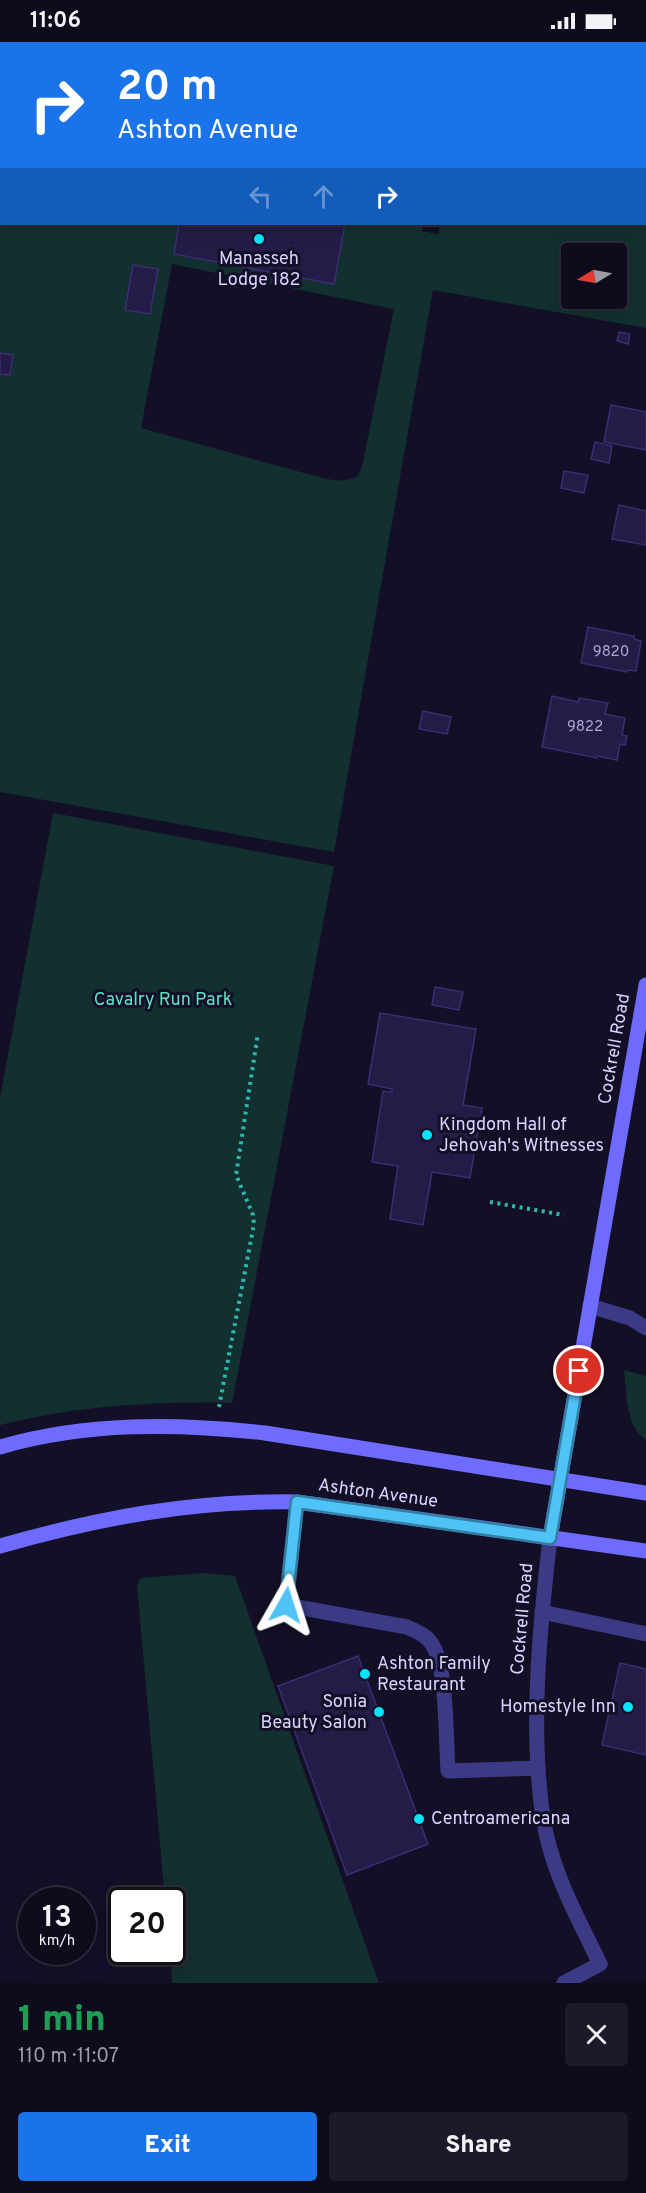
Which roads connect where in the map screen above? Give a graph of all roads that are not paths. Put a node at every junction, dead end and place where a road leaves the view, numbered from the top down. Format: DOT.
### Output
graph roads {
  1 [pos="646,985"];
  2 [pos="590,1306"];
  3 [pos="646,1328"];
  4 [pos="0,1447"];
  5 [pos="560,1479"];
  6 [pos="646,1493"];
  7 [pos="297,1502"];
  8 [pos="550,1538"];
  9 [pos="0,1546"];
  10 [pos="646,1551"];
  11 [pos="542,1612"];
  12 [pos="646,1634"];
  13 [pos="538,1768"];
  14 [pos="564,1983"];
  1 -- 2 [label="street, Cockrell Road"];
  2 -- 3 [label="street"];
  2 -- 5 [label="street, Cockrell Road"];
  4 -- 5 [label="street"];
  5 -- 6 [label="street"];
  5 -- 8 [label="street, Cockrell Road"];
  7 -- 8 [label="street, Ashton Avenue"];
  7 -- 9 [label="street, Ashton Avenue"];
  7 -- 13 [label="street"];
  8 -- 10 [label="street, Ashton Avenue"];
  8 -- 11 [label="street, Cockrell Road"];
  11 -- 12 [label="street"];
  11 -- 13 [label="street, Cockrell Road"];
  13 -- 14 [label="street, Cockrell Road"];
}
